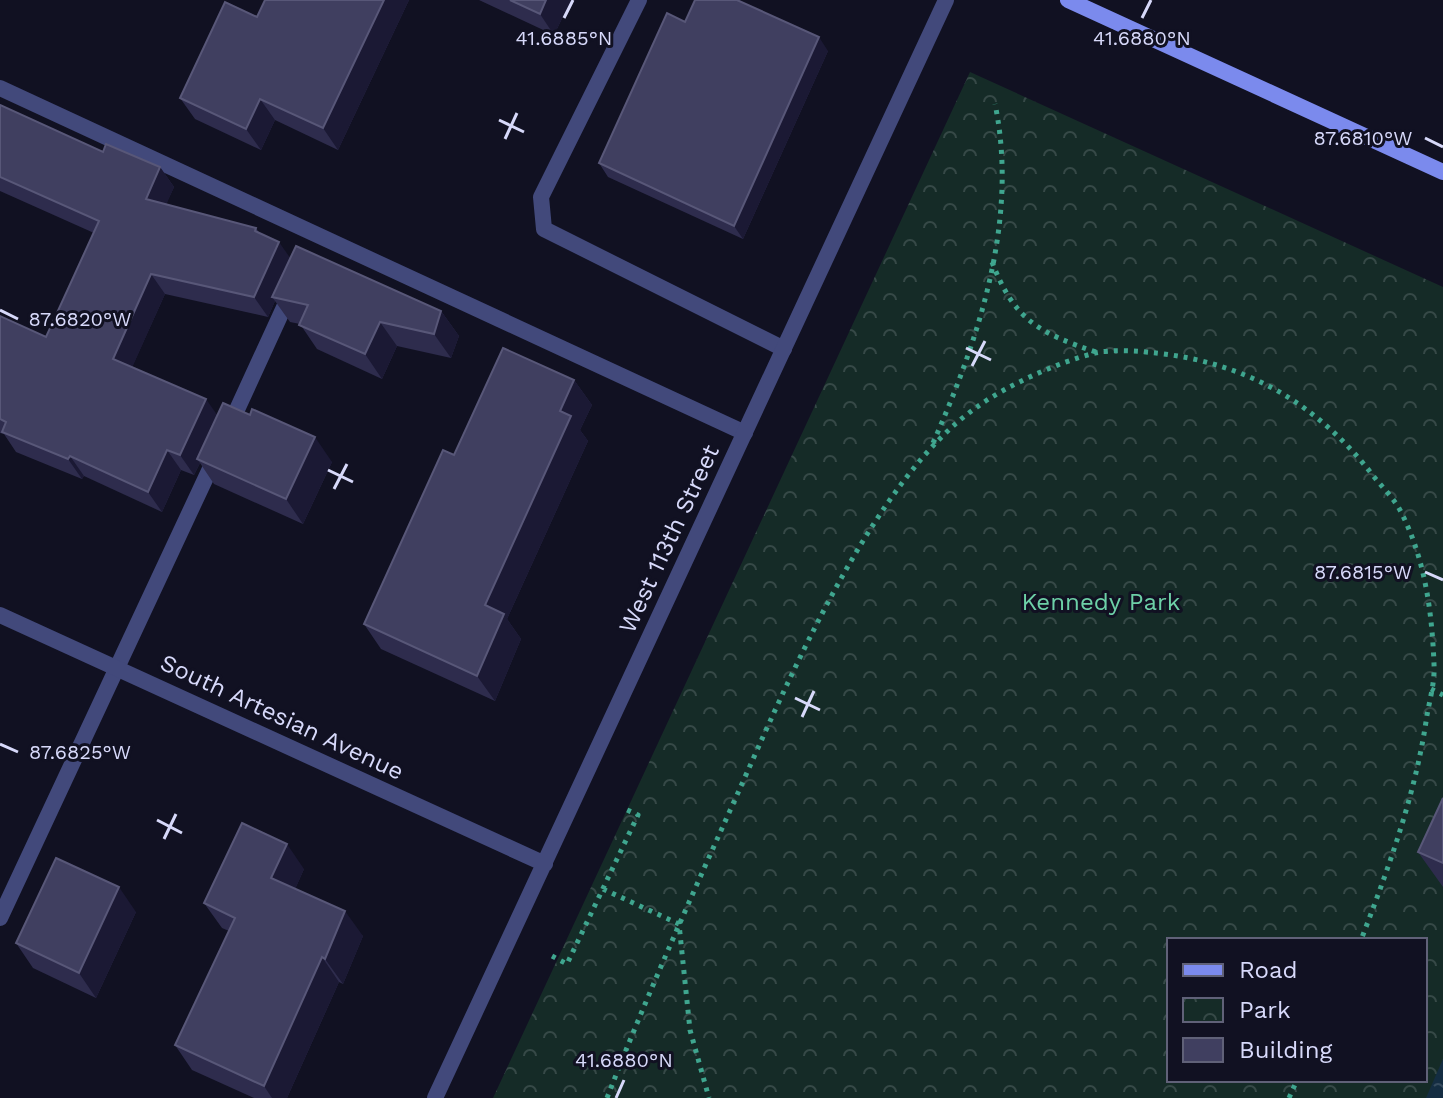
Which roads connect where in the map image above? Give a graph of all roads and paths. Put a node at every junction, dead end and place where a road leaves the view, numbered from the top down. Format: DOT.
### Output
graph roads {
  1 [pos="639,0"];
  2 [pos="946,0"];
  3 [pos="1068,0"];
  4 [pos="0,88"];
  5 [pos="995,104"];
  6 [pos="1443,172"];
  7 [pos="992,261"];
  8 [pos="298,278"];
  9 [pos="784,349"];
  10 [pos="1097,353"];
  11 [pos="745,433"];
  12 [pos="930,447"];
  13 [pos="0,615"];
  14 [pos="116,668"];
  15 [pos="1431,689"];
  16 [pos="1443,695"];
  17 [pos="623,808"];
  18 [pos="545,864"];
  19 [pos="603,889"];
  20 [pos="0,918"];
  21 [pos="679,924"];
  22 [pos="1362,938"];
  23 [pos="552,956"];
  24 [pos="435,1098"];
  25 [pos="607,1098"];
  26 [pos="709,1098"];
  1 -- 9 [label="street"];
  2 -- 9 [label="street, West 113th Street"];
  3 -- 6 [label="main road"];
  4 -- 11 [label="street"];
  5 -- 7 [label="path"];
  7 -- 10 [label="path"];
  7 -- 12 [label="path"];
  8 -- 14 [label="street"];
  9 -- 11 [label="street, West 113th Street"];
  10 -- 12 [label="path"];
  10 -- 15 [label="path"];
  11 -- 18 [label="street, West 113th Street"];
  12 -- 21 [label="path"];
  13 -- 14 [label="street, South Artesian Avenue"];
  14 -- 18 [label="street, South Artesian Avenue"];
  14 -- 20 [label="street"];
  15 -- 16 [label="path"];
  15 -- 22 [label="path"];
  17 -- 19 [label="path"];
  18 -- 24 [label="street, West 113th Street"];
  19 -- 21 [label="path"];
  19 -- 23 [label="path"];
  21 -- 25 [label="path"];
  21 -- 26 [label="path"];
}
